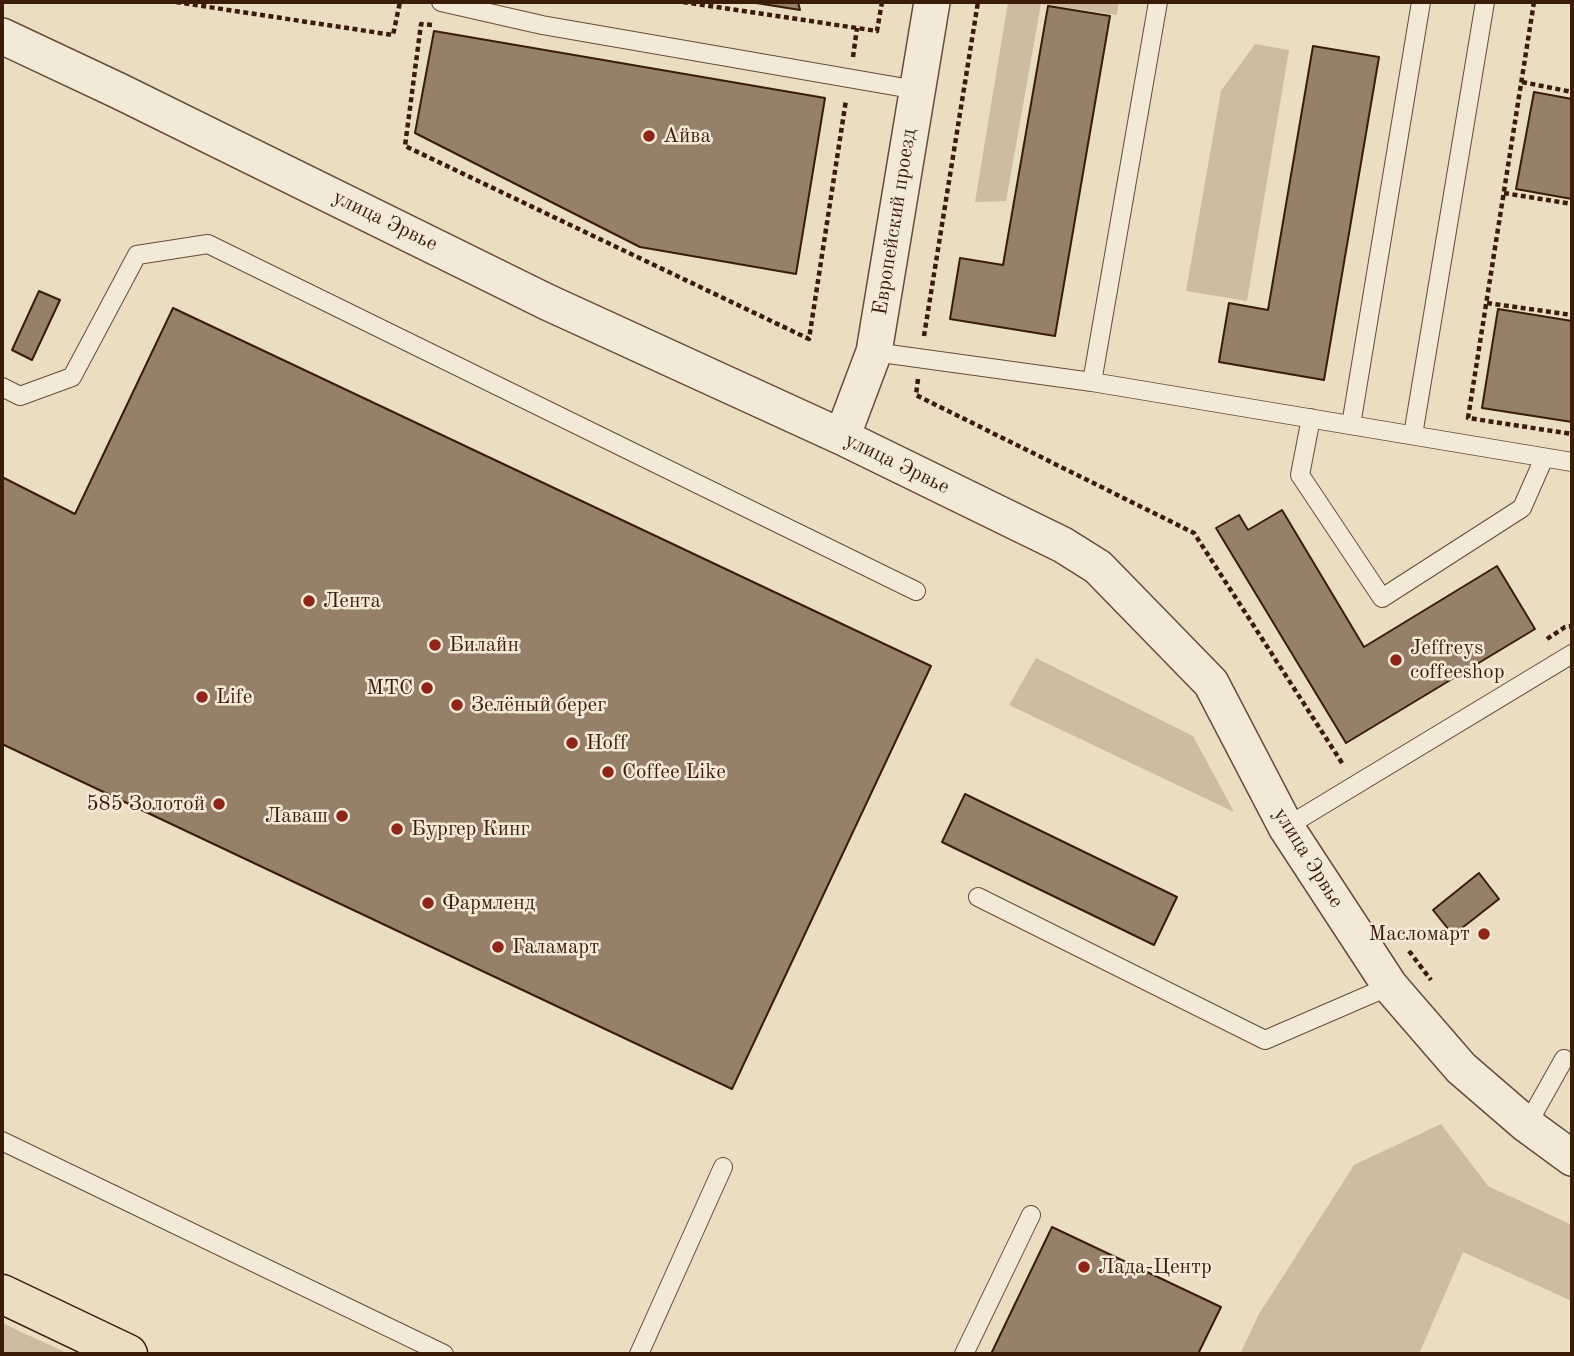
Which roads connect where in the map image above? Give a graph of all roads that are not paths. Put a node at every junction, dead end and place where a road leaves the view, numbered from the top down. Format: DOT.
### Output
graph roads {
  1 [pos="441,2"];
  2 [pos="932,2"];
  3 [pos="1158,2"];
  4 [pos="1421,2"];
  5 [pos="1485,2"];
  6 [pos="2,36"];
  7 [pos="917,90"];
  8 [pos="874,352"];
  9 [pos="1092,382"];
  10 [pos="2,387"];
  11 [pos="1311,418"];
  12 [pos="1351,425"];
  13 [pos="1413,435"];
  14 [pos="842,437"];
  15 [pos="1544,458"];
  16 [pos="1572,462"];
  17 [pos="916,591"];
  18 [pos="1572,654"];
  19 [pos="1286,827"];
  20 [pos="978,897"];
  21 [pos="1390,986"];
  22 [pos="1570,1056"];
  23 [pos="1527,1125"];
  24 [pos="2,1141"];
  25 [pos="1572,1158"];
  26 [pos="723,1167"];
  27 [pos="1031,1215"];
  28 [pos="2,1294"];
  29 [pos="128,1354"];
  30 [pos="444,1354"];
  31 [pos="639,1354"];
  32 [pos="964,1354"];
  1 -- 7 [label="lane"];
  2 -- 7 [label="street, Европейский проезд"];
  3 -- 9 [label="lane"];
  4 -- 12 [label="lane"];
  5 -- 13 [label="lane"];
  6 -- 14 [label="street, улица Эрвье"];
  7 -- 8 [label="street, Европейский проезд"];
  8 -- 9 [label="lane"];
  8 -- 14 [label="street, Европейский проезд"];
  9 -- 11 [label="lane"];
  10 -- 17 [label="lane"];
  11 -- 12 [label="lane"];
  11 -- 15 [label="lane"];
  12 -- 13 [label="lane"];
  13 -- 15 [label="lane"];
  14 -- 19 [label="street, улица Эрвье"];
  15 -- 16 [label="lane"];
  18 -- 19 [label="lane"];
  19 -- 21 [label="street, улица Эрвье"];
  20 -- 21 [label="lane"];
  21 -- 23 [label="street, улица Эрвье"];
  22 -- 23 [label="lane"];
  23 -- 25 [label="street, улица Эрвье"];
  24 -- 30 [label="lane"];
  26 -- 31 [label="lane"];
  27 -- 32 [label="lane"];
  28 -- 29 [label="main road"];
}
